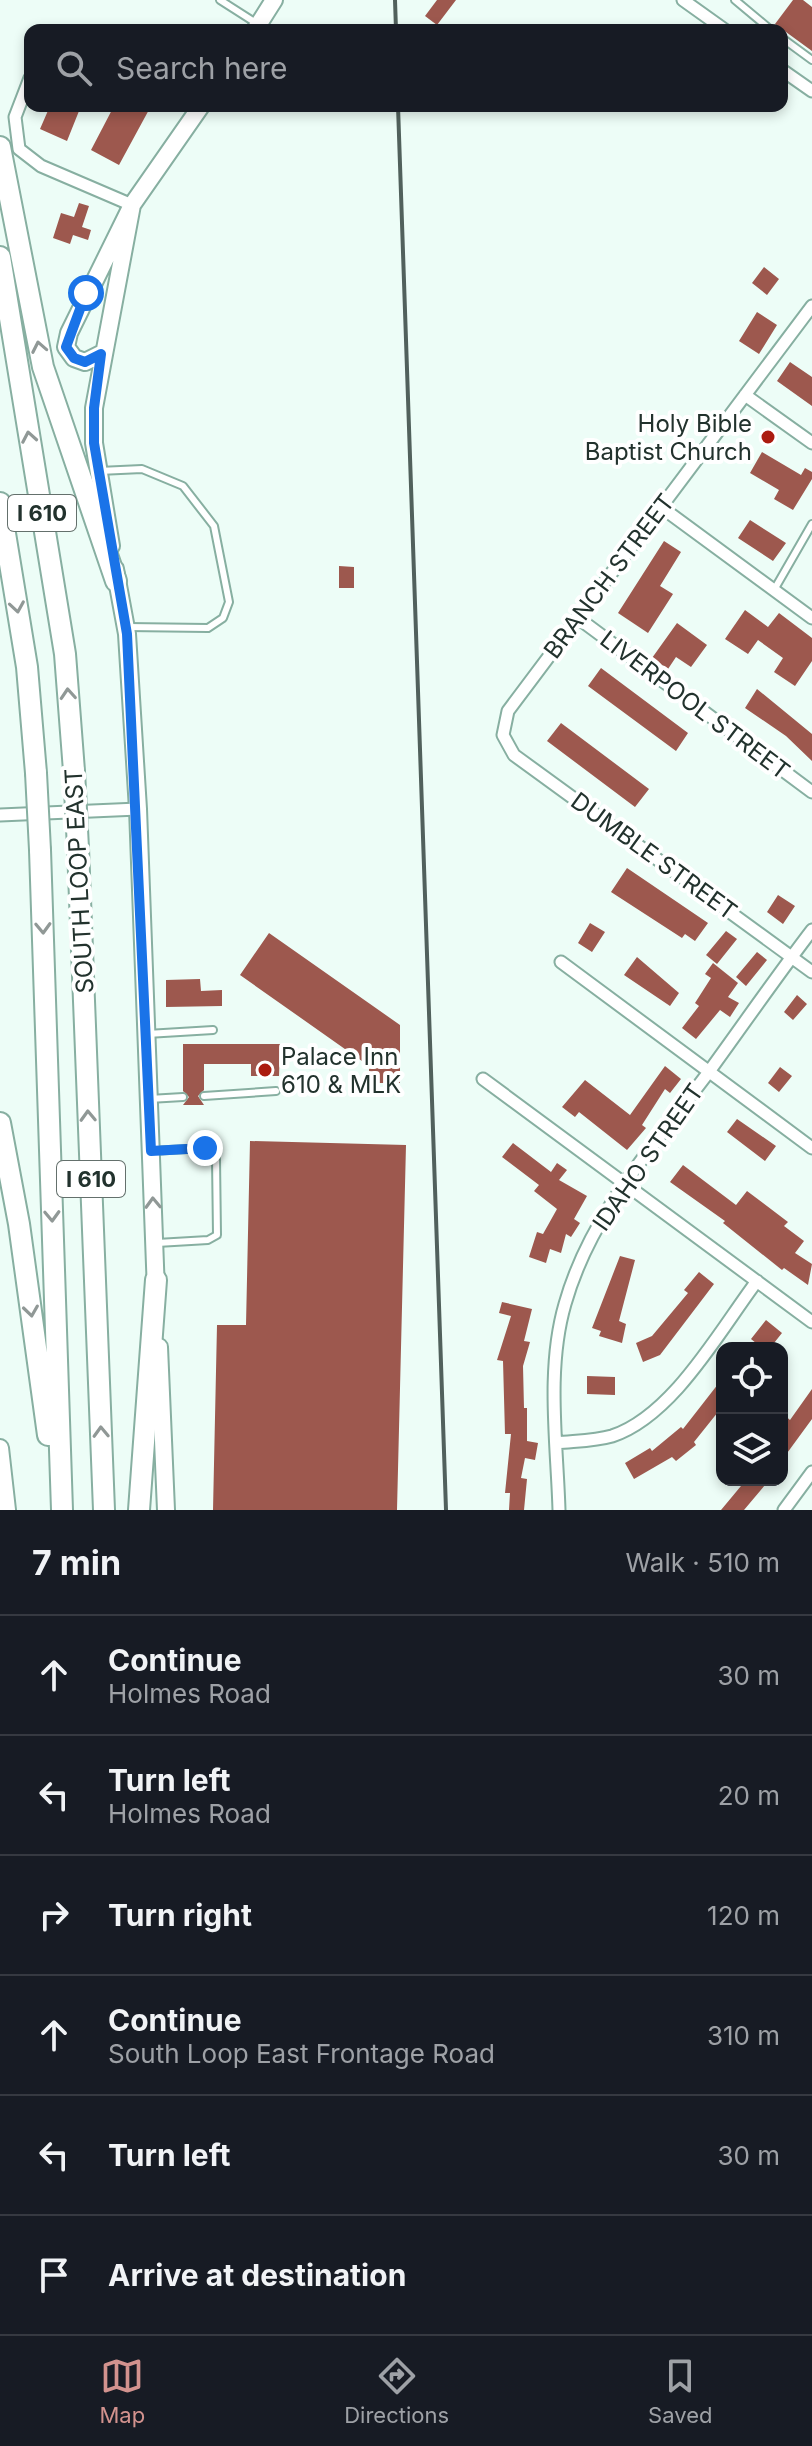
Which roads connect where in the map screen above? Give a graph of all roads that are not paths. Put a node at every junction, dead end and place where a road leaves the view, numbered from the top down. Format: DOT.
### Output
graph roads {
  1 [pos="220,0"];
  2 [pos="274,0"];
  3 [pos="683,0"];
  4 [pos="735,0"];
  5 [pos="253,24"];
  6 [pos="259,24"];
  7 [pos="717,24"];
  8 [pos="764,24"];
  9 [pos="788,42"];
  10 [pos="812,60"];
  11 [pos="788,74"];
  12 [pos="812,91"];
  13 [pos="24,94"];
  14 [pos="197,112"];
  15 [pos="0,147"];
  16 [pos="132,205"];
  17 [pos="0,257"];
  18 [pos="812,306"];
  19 [pos="101,354"];
  20 [pos="745,395"];
  21 [pos="812,443"];
  22 [pos="99,471"];
  23 [pos="0,503"];
  24 [pos="661,507"];
  25 [pos="812,524"];
  26 [pos="116,581"];
  27 [pos="774,590"];
  28 [pos="578,618"];
  29 [pos="812,618"];
  30 [pos="126,627"];
  31 [pos="503,735"];
  32 [pos="812,792"];
  33 [pos="138,809"];
  34 [pos="0,815"];
  35 [pos="812,930"];
  36 [pos="791,957"];
  37 [pos="561,962"];
  38 [pos="812,972"];
  39 [pos="213,1030"];
  40 [pos="147,1034"];
  41 [pos="708,1072"];
  42 [pos="483,1079"];
  43 [pos="276,1091"];
  44 [pos="204,1096"];
  45 [pos="183,1097"];
  46 [pos="149,1099"];
  47 [pos="0,1123"];
  48 [pos="812,1148"];
  49 [pos="151,1151"];
  50 [pos="623,1184"];
  51 [pos="154,1243"];
  52 [pos="156,1280"];
  53 [pos="757,1281"];
  54 [pos="812,1322"];
  55 [pos="557,1443"];
  56 [pos="0,1448"];
  57 [pos="812,1472"];
  58 [pos="7,1510"];
  59 [pos="60,1510"];
  60 [pos="104,1510"];
  61 [pos="139,1510"];
  62 [pos="166,1510"];
  63 [pos="559,1510"];
  64 [pos="784,1510"];
  1 -- 5 [label="lane"];
  2 -- 6 [label="main road"];
  3 -- 7 [label="street"];
  4 -- 8 [label="lane"];
  9 -- 10 [label="lane"];
  11 -- 12 [label="street"];
  13 -- 16 [label="street"];
  14 -- 16 [label="main road"];
  26 -- 15 [label="highway, one-way"];
  16 -- 19 [label="main road"];
  16 -- 19 [label="main road"];
  60 -- 17 [label="highway, SOUTH LOOP EAST / I 610, one-way, bridge"];
  18 -- 20 [label="street, BRANCH STREET"];
  19 -- 22 [label="main road"];
  20 -- 21 [label="street"];
  20 -- 24 [label="street, BRANCH STREET"];
  22 -- 26 [label="main road"];
  22 -- 30 [label="lane"];
  23 -- 59 [label="highway, SOUTH LOOP EAST / I 610, one-way, bridge"];
  24 -- 27 [label="street"];
  24 -- 28 [label="street, BRANCH STREET"];
  25 -- 27 [label="lane"];
  26 -- 30 [label="main road"];
  27 -- 29 [label="street"];
  28 -- 31 [label="street, BRANCH STREET"];
  28 -- 32 [label="street, LIVERPOOL STREET"];
  30 -- 33 [label="main road"];
  31 -- 36 [label="street, DUMBLE STREET"];
  33 -- 34 [label="street"];
  33 -- 40 [label="main road"];
  35 -- 36 [label="street, IDAHO STREET"];
  36 -- 38 [label="street, DUMBLE STREET"];
  36 -- 41 [label="street, IDAHO STREET"];
  37 -- 41 [label="street"];
  39 -- 40 [label="lane"];
  40 -- 46 [label="main road"];
  41 -- 48 [label="street"];
  41 -- 50 [label="street, IDAHO STREET"];
  42 -- 50 [label="street"];
  43 -- 44 [label="lane"];
  45 -- 46 [label="lane"];
  46 -- 49 [label="main road"];
  47 -- 59 [label="highway, one-way"];
  51 -- 49 [label="main road, one-way"];
  49 -- 51 [label="lane"];
  50 -- 53 [label="street"];
  50 -- 55 [label="street, IDAHO STREET"];
  51 -- 52 [label="main road"];
  52 -- 61 [label="highway"];
  52 -- 62 [label="main road"];
  53 -- 54 [label="street"];
  53 -- 55 [label="street"];
  55 -- 63 [label="street, IDAHO STREET"];
  56 -- 58 [label="main road"];
  57 -- 64 [label="street"];
}
